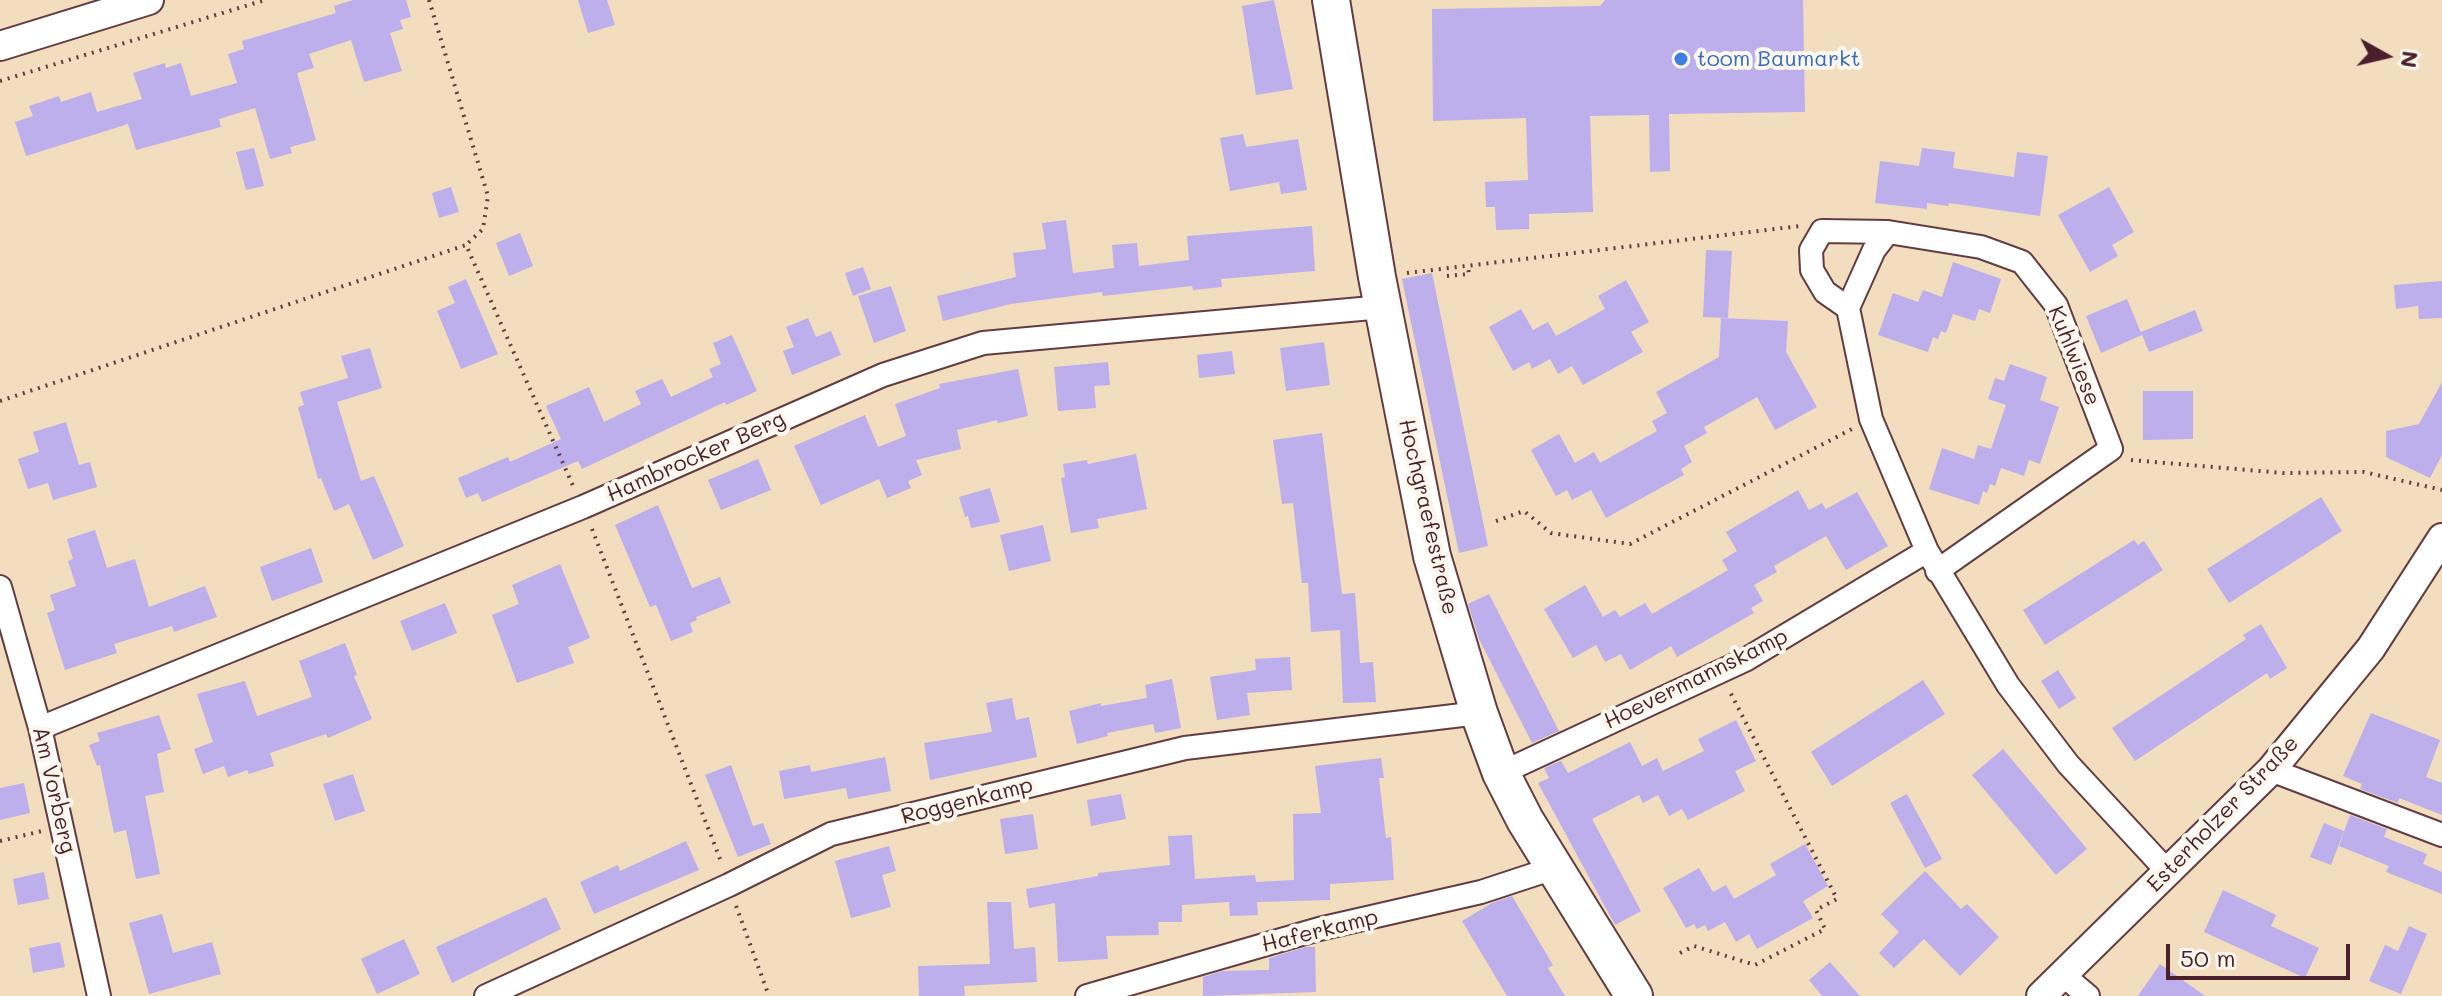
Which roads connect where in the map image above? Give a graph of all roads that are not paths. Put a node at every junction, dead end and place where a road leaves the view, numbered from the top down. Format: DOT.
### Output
graph roads {
  1 [pos="149,0"];
  2 [pos="1331,0"];
  3 [pos="0,46"];
  4 [pos="1888,232"];
  5 [pos="1380,292"];
  6 [pos="1848,308"];
  7 [pos="2442,538"];
  8 [pos="1932,561"];
  9 [pos="0,587"];
  10 [pos="1479,713"];
  11 [pos="40,728"];
  12 [pos="2271,770"];
  13 [pos="1501,773"];
  14 [pos="2442,835"];
  15 [pos="1554,868"];
  16 [pos="2168,872"];
  17 [pos="2063,975"];
  18 [pos="99,996"];
  19 [pos="486,996"];
  20 [pos="1087,996"];
  21 [pos="1634,996"];
  22 [pos="2041,996"];
  23 [pos="2088,996"];
  1 -- 3 [label="street"];
  2 -- 5 [label="main road, Hochgraefestraße"];
  4 -- 6 [label="street"];
  4 -- 6 [label="street, Kuhlwiese"];
  4 -- 8 [label="street, Kuhlwiese"];
  5 -- 10 [label="main road, Hochgraefestraße"];
  5 -- 11 [label="street, Hambrocker Berg"];
  6 -- 8 [label="street"];
  7 -- 12 [label="street, Esterholzer Straße"];
  8 -- 13 [label="street, Hoevermannskamp"];
  8 -- 16 [label="street"];
  9 -- 11 [label="street, Am Vorberg"];
  10 -- 13 [label="main road, Hochgraefestraße"];
  10 -- 19 [label="street, Roggenkamp"];
  11 -- 18 [label="street, Am Vorberg"];
  12 -- 14 [label="street"];
  12 -- 16 [label="street, Esterholzer Straße"];
  13 -- 15 [label="main road, Hochgraefestraße"];
  15 -- 20 [label="street, Haferkamp"];
  15 -- 21 [label="main road, Hochgraefestraße"];
  16 -- 17 [label="street, Esterholzer Straße"];
  17 -- 22 [label="street, Esterholzer Straße"];
  17 -- 23 [label="street"];
}
